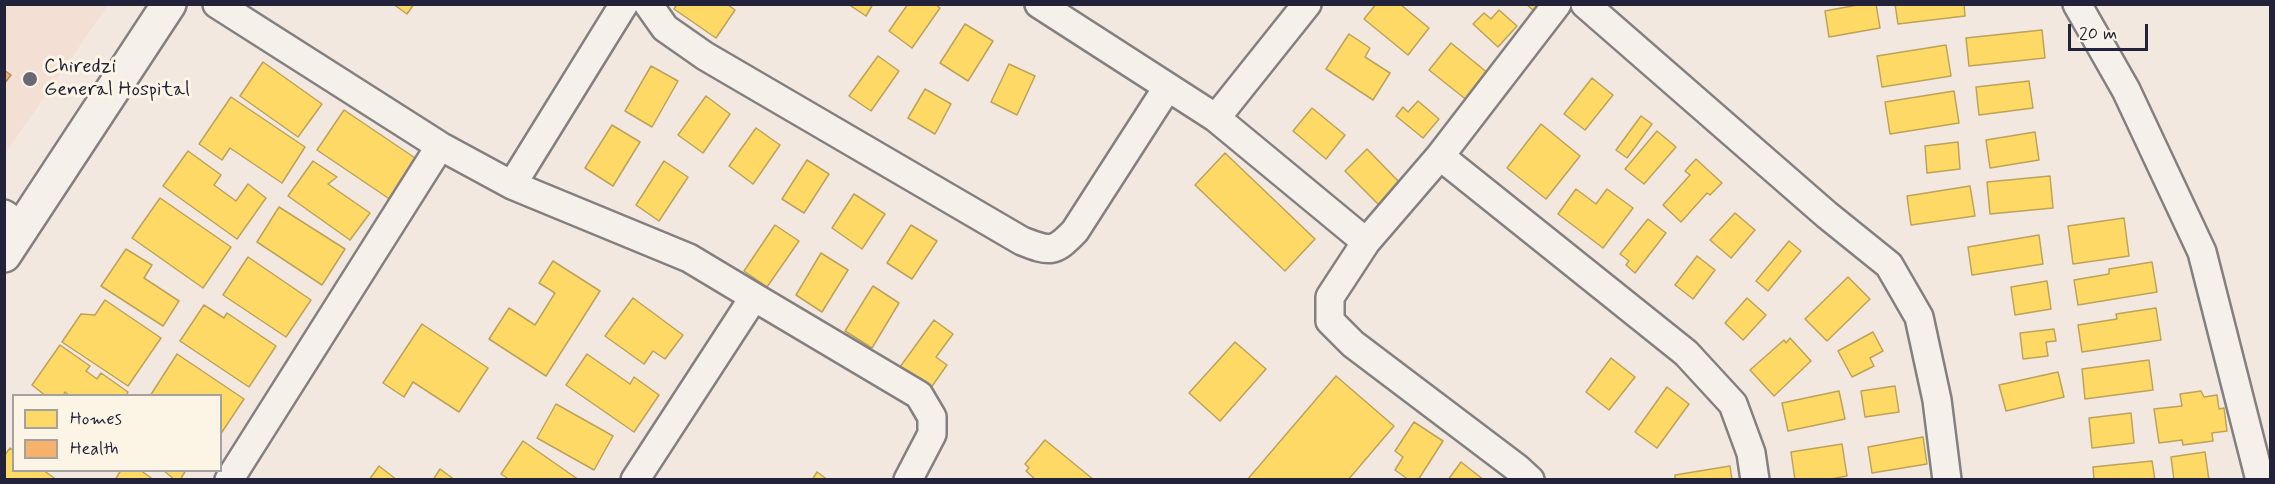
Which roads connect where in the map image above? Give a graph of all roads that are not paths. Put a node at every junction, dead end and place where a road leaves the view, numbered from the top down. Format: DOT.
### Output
graph roads {
  1 [pos="170,4"];
  2 [pos="217,4"];
  3 [pos="624,4"];
  4 [pos="648,4"];
  5 [pos="1039,4"];
  6 [pos="1307,4"];
  7 [pos="1557,4"];
  8 [pos="1585,4"];
  9 [pos="2077,4"];
  10 [pos="1167,88"];
  11 [pos="1216,118"];
  12 [pos="440,146"];
  13 [pos="1440,156"];
  14 [pos="512,184"];
  15 [pos="14,220"];
  16 [pos="1366,243"];
  17 [pos="4,255"];
  18 [pos="754,297"];
  19 [pos="228,480"];
  20 [pos="635,480"];
  21 [pos="908,480"];
  22 [pos="1530,480"];
  23 [pos="1755,480"];
  24 [pos="1947,480"];
  25 [pos="2260,480"];
  1 -- 15 [label="street"];
  2 -- 12 [label="street"];
  3 -- 14 [label="street"];
  4 -- 10 [label="street"];
  5 -- 10 [label="street"];
  6 -- 11 [label="street"];
  7 -- 13 [label="street"];
  8 -- 24 [label="street"];
  9 -- 25 [label="street"];
  10 -- 11 [label="street"];
  11 -- 16 [label="street"];
  12 -- 14 [label="street"];
  12 -- 19 [label="street"];
  13 -- 16 [label="street"];
  13 -- 23 [label="street"];
  14 -- 18 [label="street"];
  15 -- 17 [label="street"];
  16 -- 22 [label="street"];
  18 -- 20 [label="street"];
  18 -- 21 [label="street"];
}
